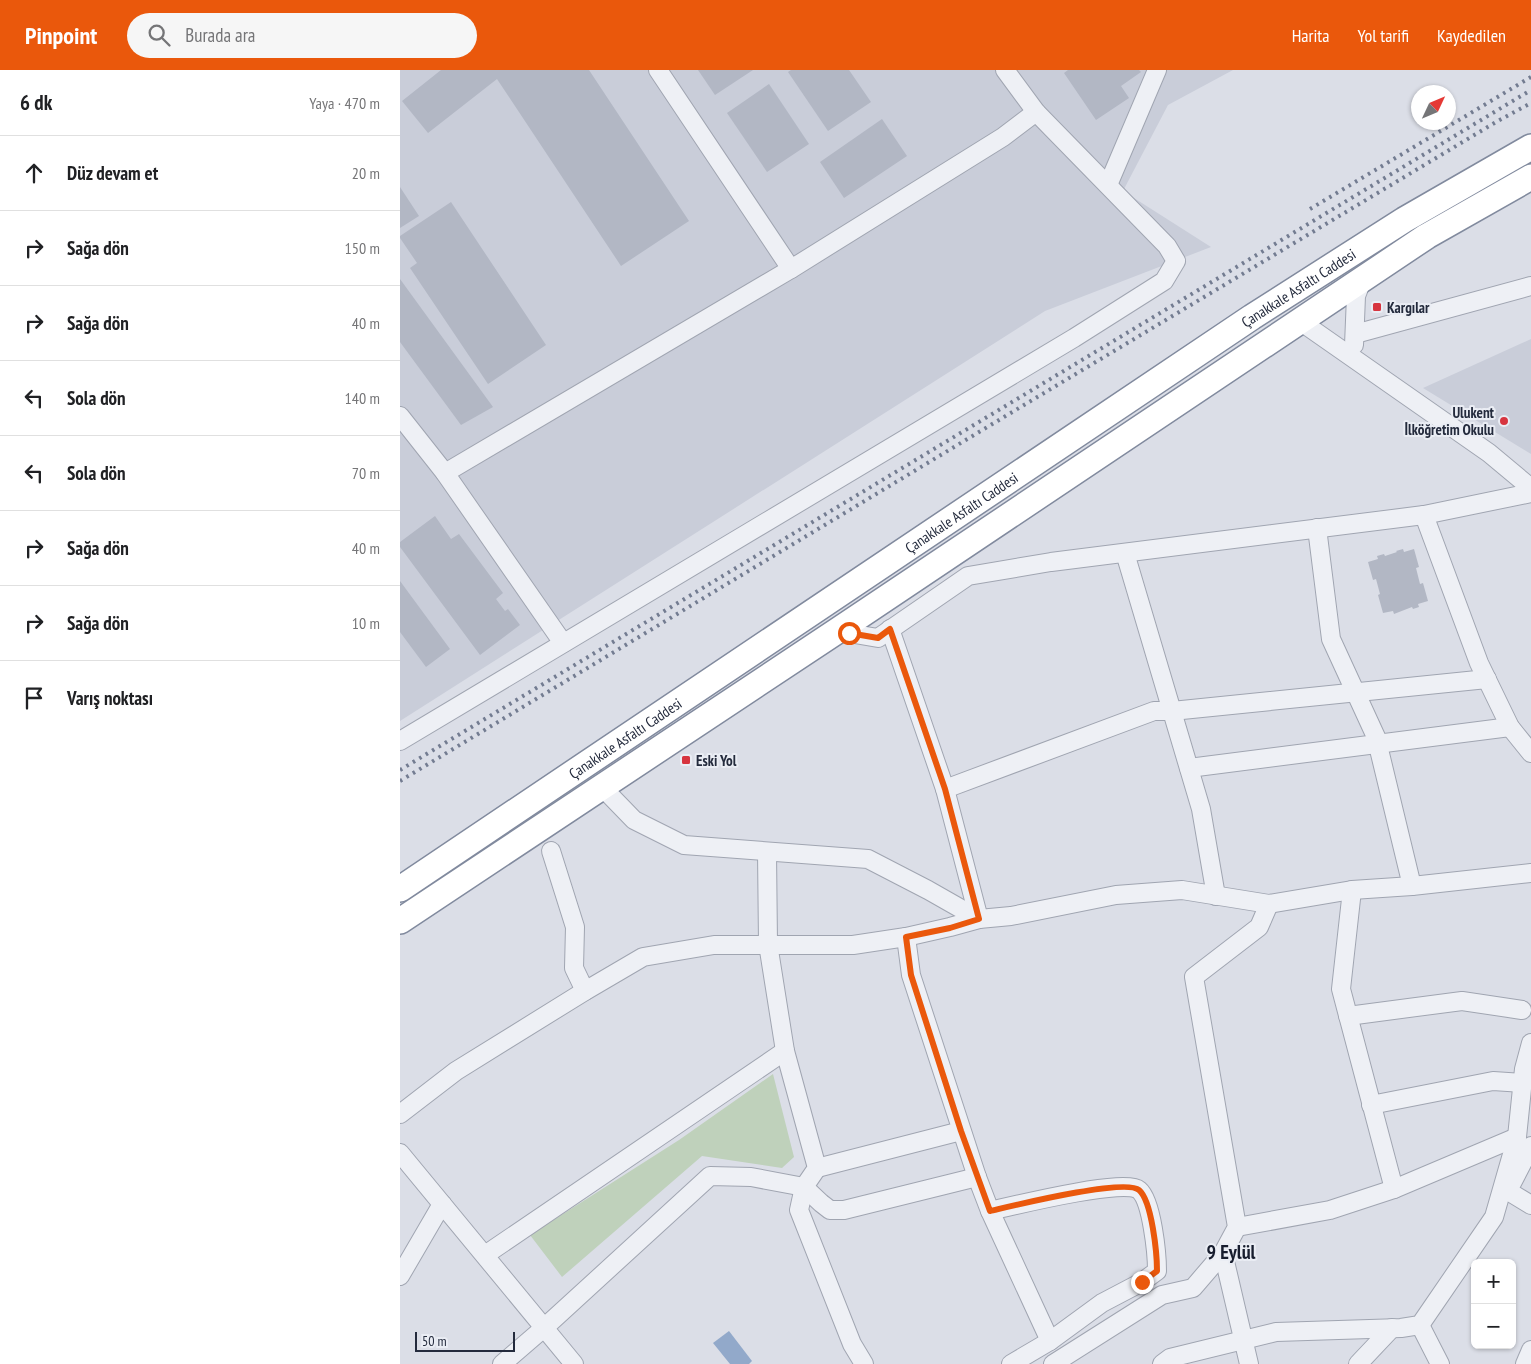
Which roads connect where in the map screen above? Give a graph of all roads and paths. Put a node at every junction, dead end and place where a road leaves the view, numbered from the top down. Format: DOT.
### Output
graph roads {
  1 [pos="658,70"];
  2 [pos="1005,70"];
  3 [pos="1157,70"];
  4 [pos="1036,112"];
  5 [pos="1531,147"];
  6 [pos="1531,177"];
  7 [pos="1108,185"];
  8 [pos="791,269"];
  9 [pos="1364,278"];
  10 [pos="1531,286"];
  11 [pos="1300,321"];
  12 [pos="1354,334"];
  13 [pos="1354,358"];
  14 [pos="400,416"];
  15 [pos="445,473"];
  16 [pos="1531,488"];
  17 [pos="1531,493"];
  18 [pos="1424,515"];
  19 [pos="1317,528"];
  20 [pos="1125,553"];
  21 [pos="890,629"];
  22 [pos="837,631"];
  23 [pos="563,643"];
  24 [pos="1486,679"];
  25 [pos="1355,691"];
  26 [pos="1172,711"];
  27 [pos="1510,726"];
  28 [pos="400,741"];
  29 [pos="1378,744"];
  30 [pos="1531,753"];
  31 [pos="1189,768"];
  32 [pos="602,787"];
  33 [pos="945,789"];
  34 [pos="551,850"];
  35 [pos="767,852"];
  36 [pos="1531,873"];
  37 [pos="1412,886"];
  38 [pos="400,889"];
  39 [pos="1352,890"];
  40 [pos="1216,896"];
  41 [pos="1269,904"];
  42 [pos="979,919"];
  43 [pos="400,921"];
  44 [pos="906,937"];
  45 [pos="768,944"];
  46 [pos="585,991"];
  47 [pos="1522,1010"];
  48 [pos="1348,1016"];
  49 [pos="1531,1043"];
  50 [pos="785,1051"];
  51 [pos="1527,1079"];
  52 [pos="1371,1105"];
  53 [pos="400,1114"];
  54 [pos="961,1131"];
  55 [pos="1524,1142"];
  56 [pos="400,1153"];
  57 [pos="816,1168"];
  58 [pos="978,1177"];
  59 [pos="804,1187"];
  60 [pos="1394,1189"];
  61 [pos="1508,1191"];
  62 [pos="442,1204"];
  63 [pos="1531,1205"];
  64 [pos="990,1211"];
  65 [pos="1494,1217"];
  66 [pos="1237,1226"];
  67 [pos="1223,1253"];
  68 [pos="485,1255"];
  69 [pos="400,1276"];
  70 [pos="1420,1325"];
  71 [pos="545,1327"];
  72 [pos="1392,1328"];
  73 [pos="1244,1340"];
  74 [pos="1050,1341"];
  75 [pos="1531,1350"];
  76 [pos="502,1364"];
  77 [pos="574,1364"];
  78 [pos="864,1364"];
  79 [pos="1011,1364"];
  80 [pos="1053,1364"];
  81 [pos="1162,1364"];
  82 [pos="1249,1364"];
  83 [pos="1358,1364"];
  84 [pos="1440,1364"];
  85 [pos="1525,1364"];
  1 -- 8 [label="street"];
  2 -- 4 [label="street"];
  3 -- 7 [label="street"];
  4 -- 7 [label="street"];
  4 -- 8 [label="street"];
  5 -- 38 [label="highway, Çanakkale Asfaltı Caddesi"];
  6 -- 9 [label="highway"];
  7 -- 23 [label="street"];
  8 -- 15 [label="street"];
  9 -- 11 [label="highway"];
  9 -- 12 [label="street"];
  10 -- 12 [label="street"];
  11 -- 13 [label="street"];
  11 -- 22 [label="highway"];
  12 -- 13 [label="street"];
  13 -- 16 [label="street"];
  14 -- 15 [label="street"];
  15 -- 23 [label="street"];
  17 -- 18 [label="street"];
  18 -- 19 [label="street"];
  18 -- 24 [label="street"];
  19 -- 20 [label="street"];
  19 -- 25 [label="street"];
  20 -- 21 [label="street"];
  20 -- 26 [label="street"];
  21 -- 22 [label="street"];
  21 -- 33 [label="street"];
  22 -- 32 [label="highway"];
  23 -- 28 [label="street"];
  24 -- 25 [label="street"];
  24 -- 27 [label="street"];
  25 -- 26 [label="street"];
  25 -- 29 [label="street"];
  26 -- 31 [label="street"];
  26 -- 33 [label="street"];
  27 -- 29 [label="street"];
  27 -- 30 [label="street"];
  29 -- 31 [label="street"];
  29 -- 37 [label="street"];
  31 -- 40 [label="street"];
  32 -- 35 [label="street"];
  32 -- 43 [label="highway"];
  33 -- 42 [label="street"];
  34 -- 46 [label="street"];
  35 -- 42 [label="street"];
  35 -- 45 [label="street"];
  36 -- 37 [label="street"];
  37 -- 39 [label="street"];
  39 -- 41 [label="street"];
  39 -- 48 [label="street"];
  40 -- 41 [label="street"];
  40 -- 42 [label="street"];
  41 -- 66 [label="street"];
  42 -- 44 [label="street"];
  44 -- 45 [label="street"];
  44 -- 54 [label="street"];
  45 -- 46 [label="street"];
  45 -- 50 [label="street"];
  46 -- 53 [label="street"];
  47 -- 48 [label="street"];
  48 -- 52 [label="street"];
  49 -- 51 [label="street"];
  50 -- 57 [label="street"];
  50 -- 68 [label="street"];
  51 -- 52 [label="street"];
  51 -- 55 [label="street"];
  52 -- 60 [label="street"];
  54 -- 57 [label="street"];
  54 -- 58 [label="street"];
  55 -- 60 [label="street"];
  55 -- 61 [label="street"];
  55 -- 65 [label="street"];
  56 -- 62 [label="street"];
  57 -- 59 [label="street"];
  58 -- 59 [label="street"];
  58 -- 64 [label="street"];
  59 -- 71 [label="street"];
  59 -- 78 [label="street"];
  60 -- 66 [label="street"];
  61 -- 63 [label="street"];
  61 -- 65 [label="street"];
  62 -- 68 [label="street"];
  62 -- 69 [label="street"];
  64 -- 74 [label="street"];
  64 -- 74 [label="street"];
  65 -- 70 [label="street"];
  66 -- 67 [label="street"];
  67 -- 73 [label="street"];
  67 -- 80 [label="street"];
  68 -- 71 [label="street"];
  70 -- 72 [label="street"];
  70 -- 84 [label="street"];
  71 -- 76 [label="street"];
  71 -- 77 [label="street"];
  72 -- 73 [label="street"];
  72 -- 83 [label="street"];
  73 -- 81 [label="street"];
  73 -- 82 [label="street"];
  74 -- 79 [label="street"];
  75 -- 85 [label="street"];
}
